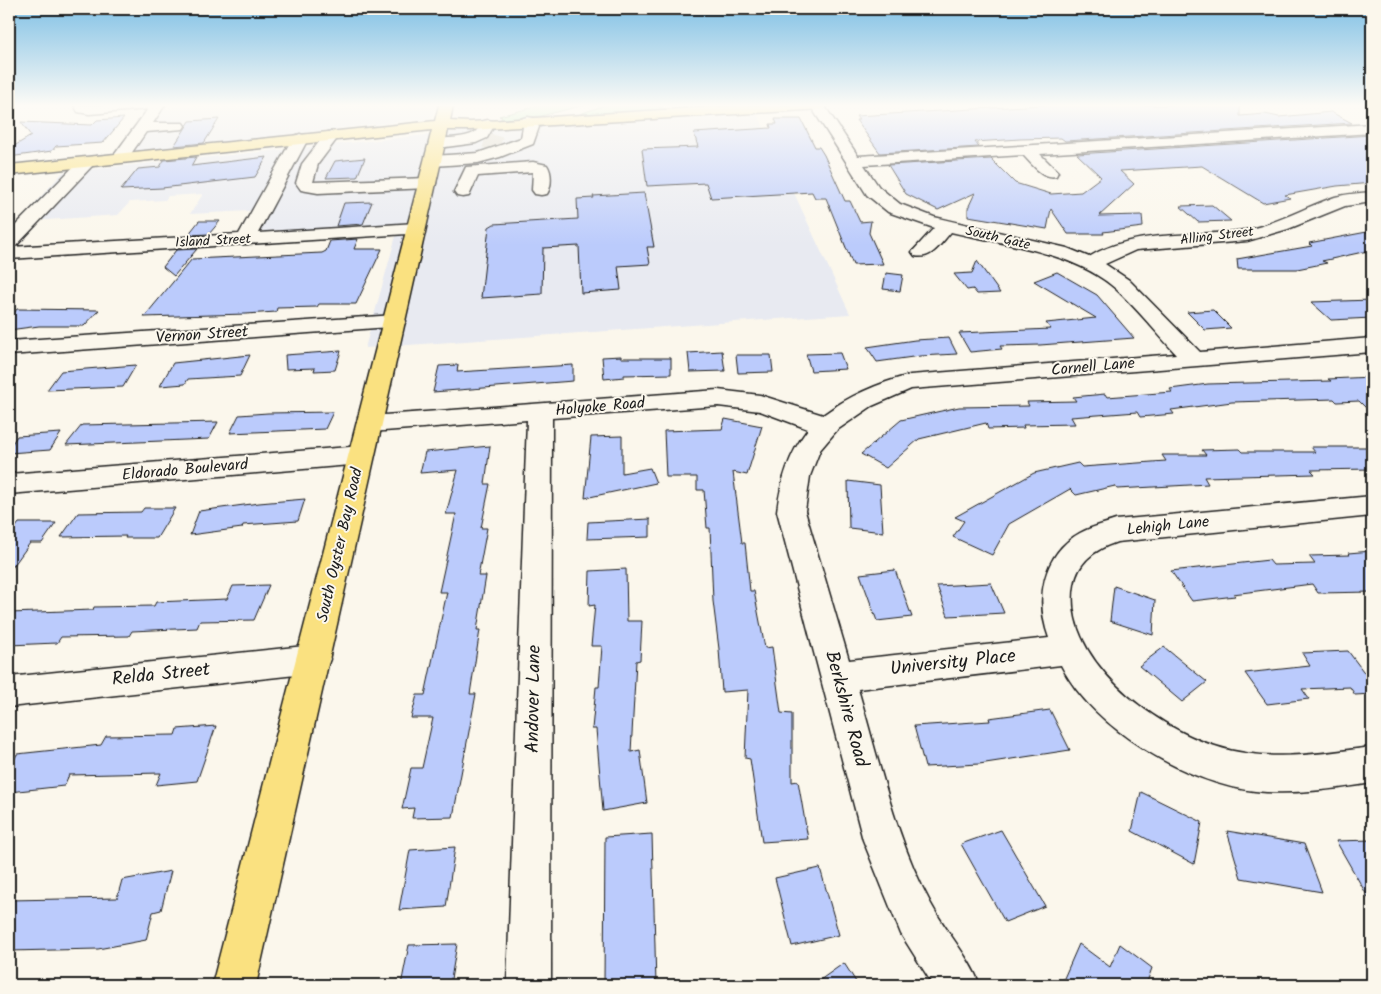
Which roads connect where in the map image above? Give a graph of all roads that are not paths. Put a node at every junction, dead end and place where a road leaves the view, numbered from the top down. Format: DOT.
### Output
graph roads {
  1 [pos="125,151"];
  2 [pos="139,151"];
  3 [pos="293,151"];
  4 [pos="319,151"];
  5 [pos="436,151"];
  6 [pos="443,151"];
  7 [pos="495,151"];
  8 [pos="848,151"];
  9 [pos="1021,151"];
  10 [pos="1028,151"];
  11 [pos="120,158"];
  12 [pos="854,161"];
  13 [pos="87,162"];
  14 [pos="9,170"];
  15 [pos="1050,172"];
  16 [pos="428,183"];
  17 [pos="541,190"];
  18 [pos="463,192"];
  19 [pos="1372,197"];
  20 [pos="946,226"];
  21 [pos="416,229"];
  22 [pos="245,238"];
  23 [pos="9,242"];
  24 [pos="922,252"];
  25 [pos="9,253"];
  26 [pos="1091,264"];
  27 [pos="395,321"];
  28 [pos="1372,345"];
  29 [pos="9,348"];
  30 [pos="1194,359"];
  31 [pos="540,412"];
  32 [pos="371,424"];
  33 [pos="825,426"];
  34 [pos="362,455"];
  35 [pos="9,484"];
  36 [pos="1372,506"];
  37 [pos="1070,650"];
  38 [pos="314,659"];
  39 [pos="837,676"];
  40 [pos="9,692"];
  41 [pos="1372,765"];
  42 [pos="234,985"];
  43 [pos="529,985"];
  44 [pos="958,985"];
  1 -- 11 [label="street"];
  2 -- 11 [label="main road"];
  3 -- 22 [label="street"];
  4 -- 16 [label="street"];
  5 -- 16 [label="main road, South Oyster Bay Road"];
  6 -- 7 [label="street"];
  8 -- 12 [label="street, South Gate"];
  9 -- 12 [label="street"];
  10 -- 15 [label="street"];
  11 -- 13 [label="main road"];
  12 -- 20 [label="street, South Gate"];
  13 -- 14 [label="main road"];
  13 -- 23 [label="street"];
  16 -- 21 [label="main road, South Oyster Bay Road"];
  17 -- 18 [label="street"];
  19 -- 26 [label="street, Alling Street"];
  20 -- 24 [label="street"];
  20 -- 26 [label="street, South Gate"];
  21 -- 22 [label="street, Island Street"];
  21 -- 27 [label="main road, South Oyster Bay Road"];
  22 -- 25 [label="street, Island Street"];
  26 -- 30 [label="street, South Gate"];
  27 -- 29 [label="street, Vernon Street"];
  27 -- 32 [label="main road, South Oyster Bay Road"];
  28 -- 30 [label="street, Cornell Lane"];
  30 -- 33 [label="street, Cornell Lane"];
  31 -- 32 [label="street, Holyoke Road"];
  31 -- 33 [label="street, Holyoke Road"];
  31 -- 43 [label="street, Andover Lane"];
  32 -- 34 [label="main road, South Oyster Bay Road"];
  33 -- 39 [label="street, Berkshire Road"];
  34 -- 35 [label="street, Eldorado Boulevard"];
  34 -- 38 [label="main road, South Oyster Bay Road"];
  36 -- 37 [label="street, Lehigh Lane"];
  37 -- 39 [label="street, University Place"];
  37 -- 41 [label="street, Lehigh Lane"];
  38 -- 40 [label="street, Relda Street"];
  38 -- 42 [label="main road, South Oyster Bay Road"];
  39 -- 44 [label="street, Berkshire Road"];
}
